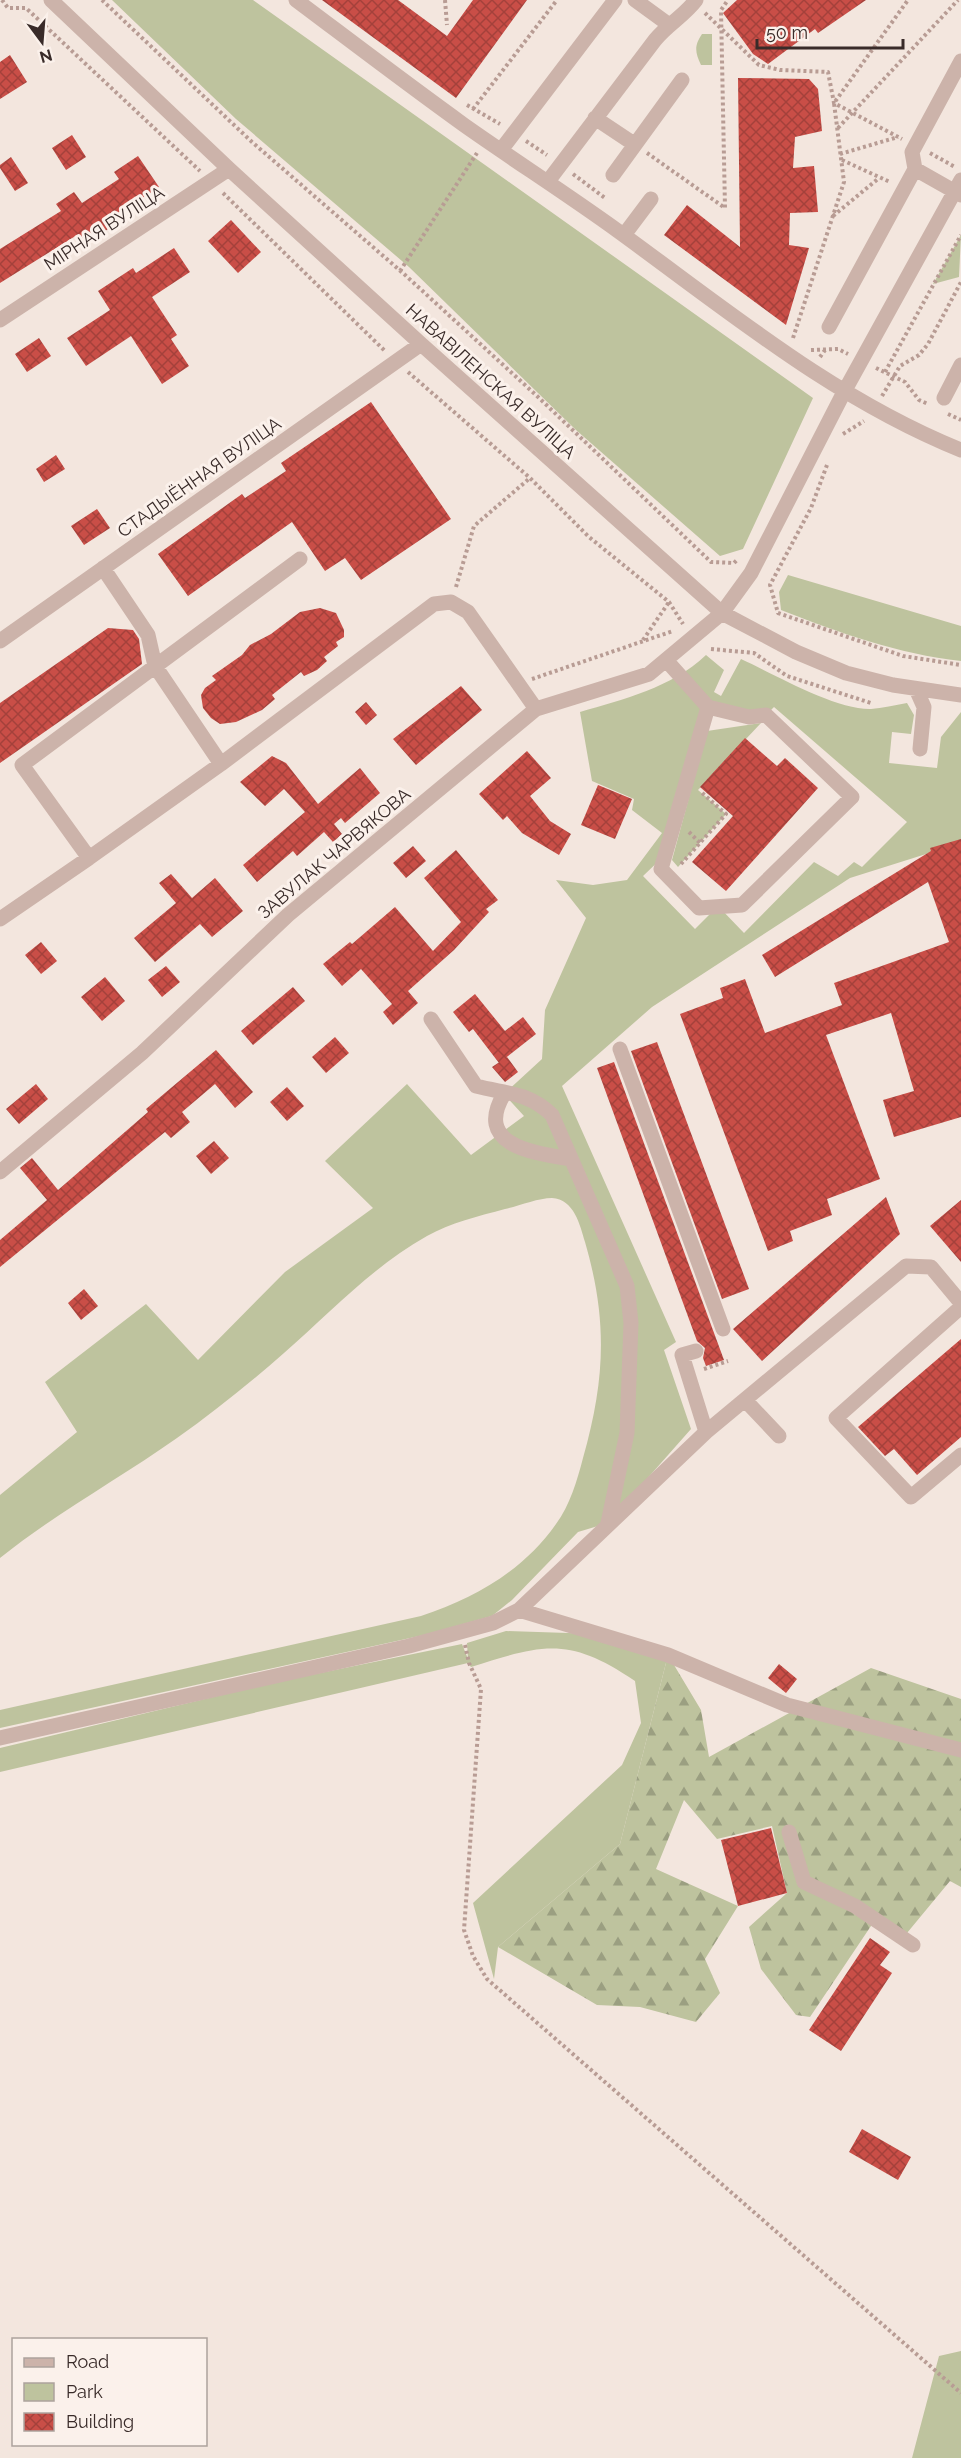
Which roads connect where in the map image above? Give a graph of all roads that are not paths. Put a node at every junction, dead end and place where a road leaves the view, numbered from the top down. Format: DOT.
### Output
graph roads {
  1 [pos="51,0"];
  2 [pos="296,0"];
  3 [pos="615,0"];
  4 [pos="635,0"];
  5 [pos="696,3"];
  6 [pos="668,24"];
  7 [pos="961,61"];
  8 [pos="682,80"];
  9 [pos="595,118"];
  10 [pos="634,144"];
  11 [pos="501,150"];
  12 [pos="230,169"];
  13 [pos="915,169"];
  14 [pos="613,175"];
  15 [pos="549,180"];
  16 [pos="959,189"];
  17 [pos="651,199"];
  18 [pos="624,235"];
  19 [pos="0,320"];
  20 [pos="829,327"];
  21 [pos="421,345"];
  22 [pos="961,365"];
  23 [pos="844,392"];
  24 [pos="942,406"];
  25 [pos="961,450"];
  26 [pos="300,559"];
  27 [pos="103,568"];
  28 [pos="722,613"];
  29 [pos="0,641"];
  30 [pos="666,660"];
  31 [pos="155,666"];
  32 [pos="916,689"];
  33 [pos="961,695"];
  34 [pos="708,707"];
  35 [pos="536,709"];
  36 [pos="920,749"];
  37 [pos="221,764"];
  38 [pos="89,858"];
  39 [pos="0,919"];
  40 [pos="431,1019"];
  41 [pos="620,1049"];
  42 [pos="504,1094"];
  43 [pos="571,1159"];
  44 [pos="0,1172"];
  45 [pos="961,1305"];
  46 [pos="723,1329"];
  47 [pos="696,1351"];
  48 [pos="745,1400"];
  49 [pos="706,1432"];
  50 [pos="779,1436"];
  51 [pos="961,1455"];
  52 [pos="608,1523"];
  53 [pos="519,1610"];
  54 [pos="0,1738"];
  55 [pos="961,1750"];
  56 [pos="789,1832"];
  57 [pos="913,1945"];
  1 -- 12 [label="street, НАВАВІЛЕНСКАЯ ВУЛІЦА"];
  2 -- 11 [label="street"];
  3 -- 11 [label="street"];
  4 -- 6 [label="street"];
  5 -- 6 [label="street"];
  6 -- 9 [label="street"];
  7 -- 13 [label="street"];
  8 -- 10 [label="street"];
  9 -- 10 [label="street"];
  9 -- 15 [label="street"];
  10 -- 14 [label="street"];
  11 -- 15 [label="street"];
  12 -- 19 [label="street, МІРНАЯ ВУЛІЦА"];
  12 -- 21 [label="street, НАВАВІЛЕНСКАЯ ВУЛІЦА"];
  13 -- 16 [label="street"];
  13 -- 20 [label="street"];
  15 -- 18 [label="street"];
  16 -- 23 [label="street, ЗАВУЛАК ЧАРВЯКОВА"];
  17 -- 18 [label="street"];
  18 -- 23 [label="street"];
  21 -- 27 [label="street, СТАДЫЁННАЯ ВУЛІЦА"];
  21 -- 28 [label="street, НАВАВІЛЕНСКАЯ ВУЛІЦА"];
  22 -- 24 [label="street"];
  23 -- 25 [label="street"];
  23 -- 28 [label="street, ЗАВУЛАК ЧАРВЯКОВА"];
  26 -- 31 [label="street"];
  27 -- 29 [label="street, СТАДЫЁННАЯ ВУЛІЦА"];
  27 -- 31 [label="street"];
  28 -- 30 [label="street, ЗАВУЛАК ЧАРВЯКОВА"];
  28 -- 32 [label="street, НАВАВІЛЕНСКАЯ ВУЛІЦА"];
  30 -- 34 [label="street"];
  30 -- 35 [label="street, ЗАВУЛАК ЧАРВЯКОВА"];
  31 -- 37 [label="street"];
  31 -- 38 [label="street"];
  32 -- 33 [label="street, НАВАВІЛЕНСКАЯ ВУЛІЦА"];
  32 -- 36 [label="street"];
  34 -- 34 [label="street"];
  35 -- 37 [label="street"];
  35 -- 44 [label="street, ЗАВУЛАК ЧАРВЯКОВА"];
  37 -- 38 [label="street"];
  38 -- 39 [label="street"];
  40 -- 42 [label="street"];
  41 -- 46 [label="street"];
  42 -- 43 [label="street"];
  42 -- 43 [label="street"];
  43 -- 52 [label="street"];
  45 -- 48 [label="street"];
  45 -- 51 [label="street"];
  47 -- 49 [label="street"];
  48 -- 49 [label="street"];
  48 -- 50 [label="street"];
  49 -- 52 [label="street"];
  52 -- 53 [label="street"];
  53 -- 54 [label="street"];
  53 -- 55 [label="street"];
  56 -- 57 [label="street"];
}
